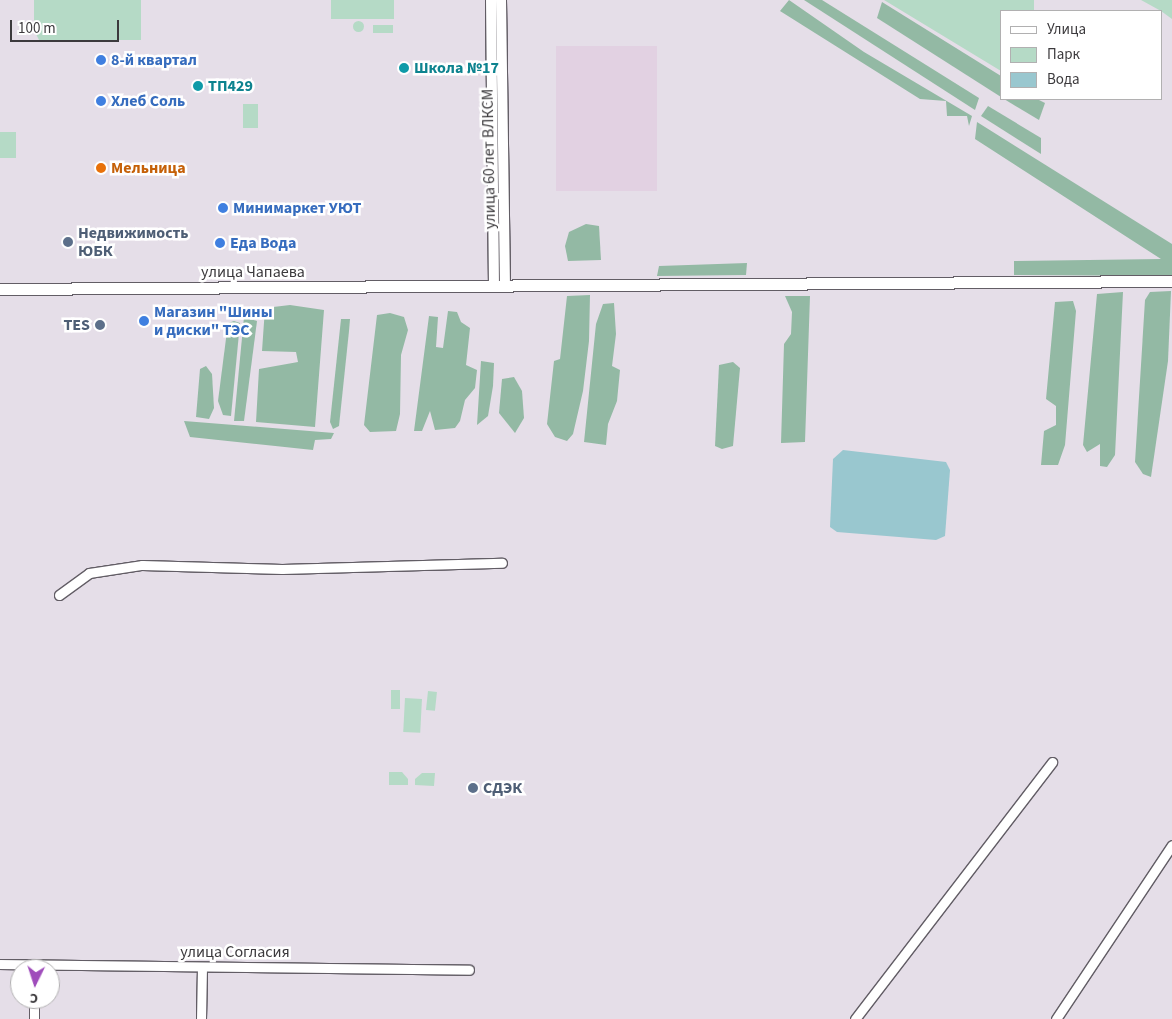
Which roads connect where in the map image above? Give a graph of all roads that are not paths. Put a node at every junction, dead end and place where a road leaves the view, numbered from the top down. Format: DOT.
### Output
graph roads {
  1 [pos="491,0"];
  2 [pos="501,0"];
  3 [pos="1172,281"];
  4 [pos="500,287"];
  5 [pos="0,289"];
  6 [pos="502,563"];
  7 [pos="59,595"];
  8 [pos="1052,762"];
  9 [pos="1172,845"];
  10 [pos="60,967"];
  11 [pos="202,967"];
  12 [pos="469,970"];
  13 [pos="201,1019"];
  14 [pos="855,1019"];
  15 [pos="1056,1019"];
  1 -- 4 [label="street, улица 60 лет ВЛКСМ"];
  2 -- 4 [label="street, улица 60 лет ВЛКСМ"];
  3 -- 4 [label="main road, улица Чапаева"];
  4 -- 5 [label="main road, улица Чапаева"];
  6 -- 7 [label="street"];
  8 -- 14 [label="street"];
  9 -- 15 [label="street"];
  10 -- 11 [label="street, улица Согласия"];
  11 -- 12 [label="street, улица Согласия"];
  11 -- 13 [label="street"];
}
